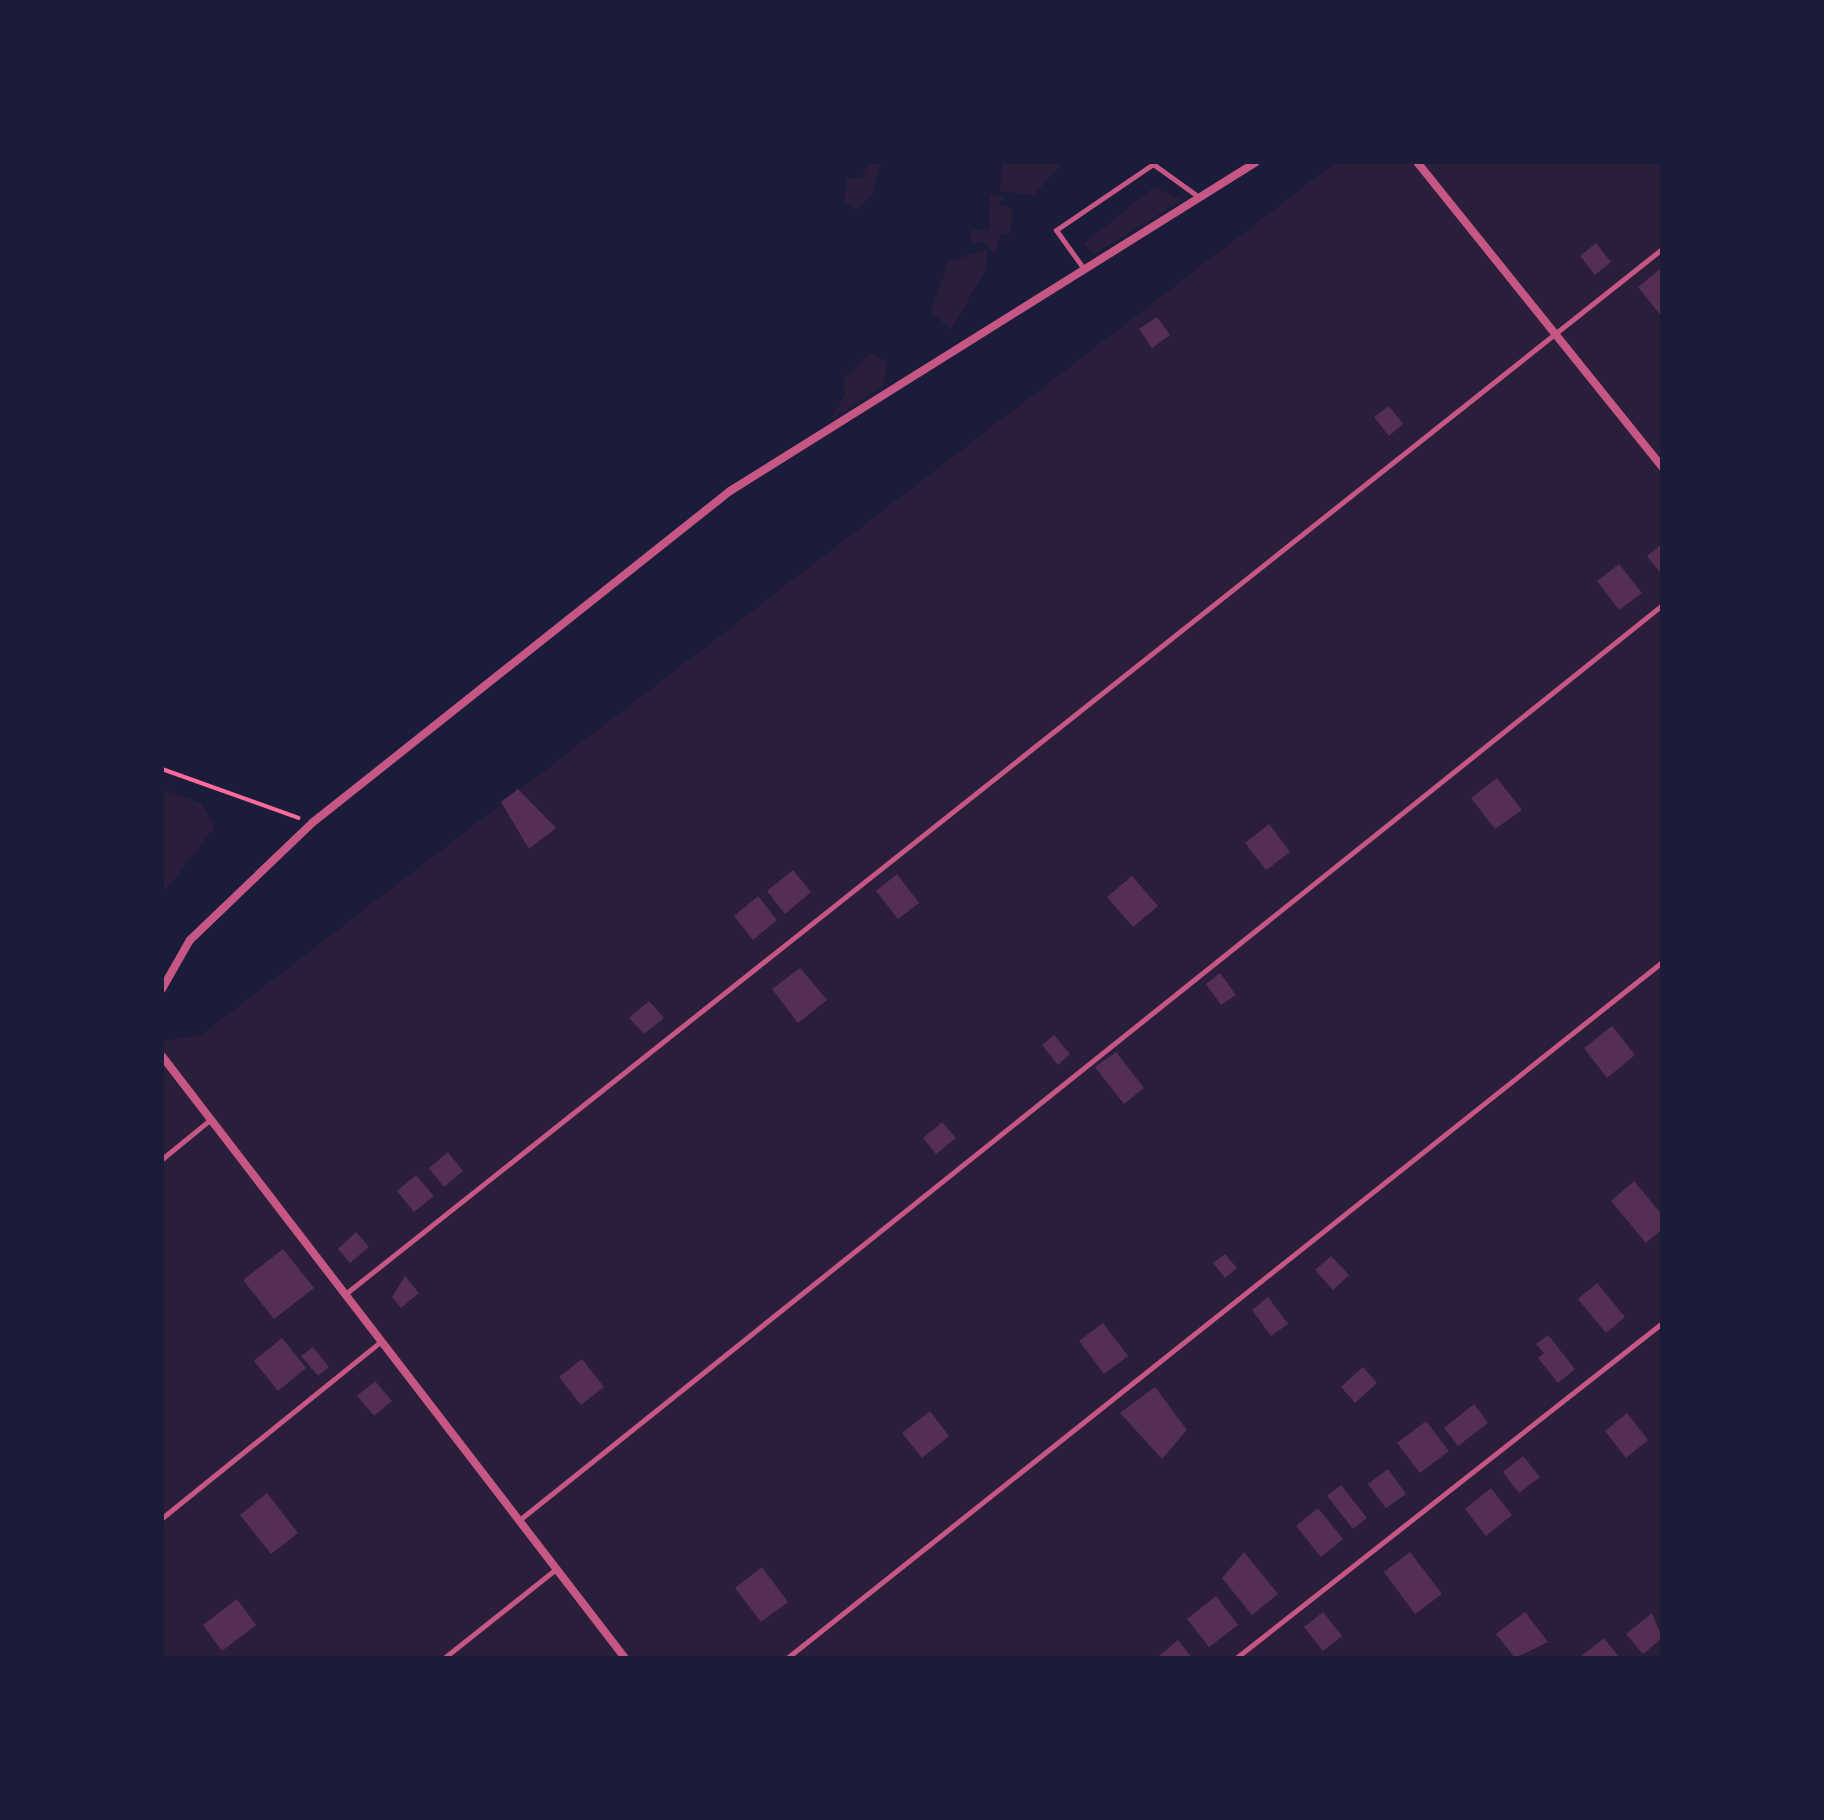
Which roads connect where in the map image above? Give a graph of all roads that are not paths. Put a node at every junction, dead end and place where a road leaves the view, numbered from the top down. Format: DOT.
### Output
graph roads {
  1 [pos="1256,162"];
  2 [pos="1417,162"];
  3 [pos="1199,197"];
  4 [pos="1662,249"];
  5 [pos="1084,269"];
  6 [pos="1557,336"];
  7 [pos="1662,467"];
  8 [pos="1662,605"];
  9 [pos="1662,962"];
  10 [pos="162,989"];
  11 [pos="162,1056"];
  12 [pos="211,1119"];
  13 [pos="162,1159"];
  14 [pos="344,1296"];
  15 [pos="1662,1323"];
  16 [pos="381,1341"];
  17 [pos="523,1517"];
  18 [pos="162,1518"];
  19 [pos="558,1567"];
  20 [pos="444,1658"];
  21 [pos="625,1658"];
  22 [pos="787,1658"];
  23 [pos="1236,1658"];
  1 -- 3 [label="street"];
  2 -- 6 [label="street"];
  3 -- 5 [label="street"];
  3 -- 5 [label="lane"];
  4 -- 6 [label="lane"];
  5 -- 10 [label="street"];
  6 -- 7 [label="street"];
  6 -- 14 [label="lane"];
  8 -- 17 [label="lane"];
  9 -- 22 [label="lane"];
  11 -- 12 [label="street"];
  12 -- 13 [label="lane"];
  12 -- 14 [label="street"];
  14 -- 16 [label="street"];
  15 -- 23 [label="lane"];
  16 -- 17 [label="street"];
  16 -- 18 [label="lane"];
  17 -- 19 [label="street"];
  19 -- 20 [label="lane"];
  19 -- 21 [label="street"];
}
